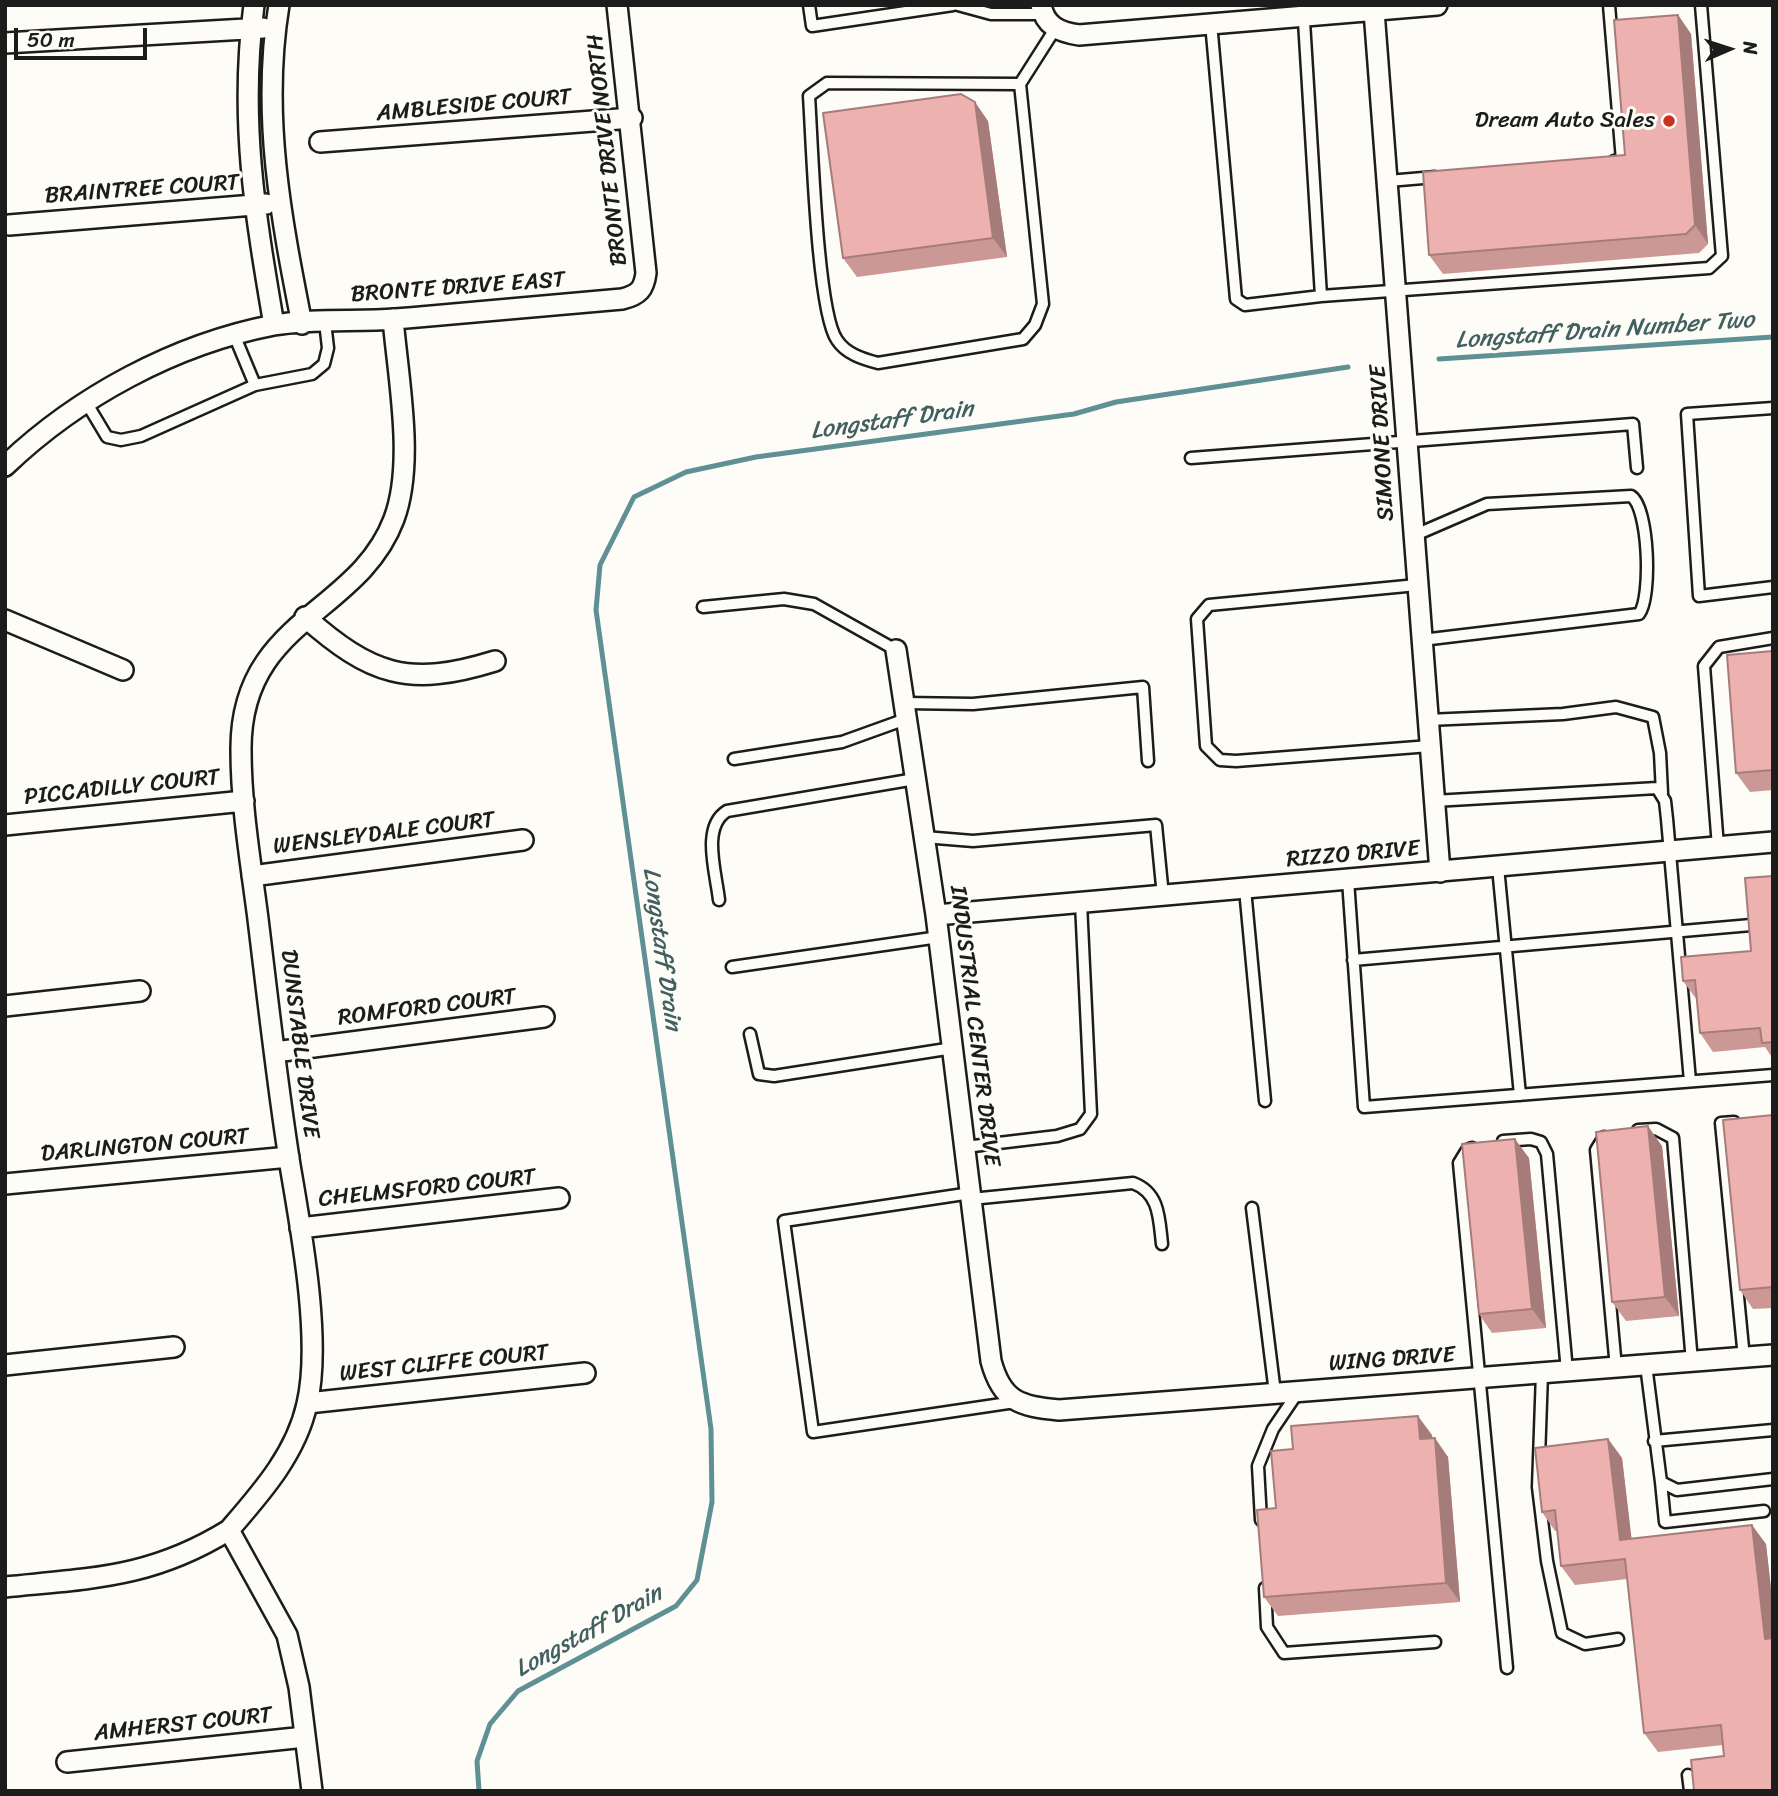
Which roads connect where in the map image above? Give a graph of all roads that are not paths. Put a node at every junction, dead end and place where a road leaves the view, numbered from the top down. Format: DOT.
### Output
graph roads {
  1 [pos="254,5"];
  2 [pos="279,5"];
  3 [pos="617,5"];
  4 [pos="809,5"];
  5 [pos="956,5"];
  6 [pos="1437,5"];
  7 [pos="1609,5"];
  8 [pos="1701,5"];
  9 [pos="1363,9"];
  10 [pos="1303,11"];
  11 [pos="1046,16"];
  12 [pos="1211,23"];
  13 [pos="251,28"];
  14 [pos="275,28"];
  15 [pos="5,43"];
  16 [pos="1020,84"];
  17 [pos="632,118"];
  18 [pos="320,142"];
  19 [pos="1608,162"];
  20 [pos="1441,177"];
  21 [pos="1388,181"];
  22 [pos="278,203"];
  23 [pos="253,206"];
  24 [pos="9,225"];
  25 [pos="643,289"];
  26 [pos="1397,292"];
  27 [pos="1321,296"];
  28 [pos="393,319"];
  29 [pos="326,322"];
  30 [pos="302,324"];
  31 [pos="274,325"];
  32 [pos="235,337"];
  33 [pos="254,385"];
  34 [pos="86,402"];
  35 [pos="1773,408"];
  36 [pos="1409,440"];
  37 [pos="1191,458"];
  38 [pos="5,466"];
  39 [pos="1637,468"];
  40 [pos="1412,536"];
  41 [pos="1416,585"];
  42 [pos="1773,587"];
  43 [pos="703,607"];
  44 [pos="305,617"];
  45 [pos="5,620"];
  46 [pos="1773,638"];
  47 [pos="1421,640"];
  48 [pos="895,650"];
  49 [pos="495,661"];
  50 [pos="123,670"];
  51 [pos="905,711"];
  52 [pos="1428,720"];
  53 [pos="1430,746"];
  54 [pos="734,759"];
  55 [pos="1148,761"];
  56 [pos="915,779"];
  57 [pos="1662,793"];
  58 [pos="1434,800"];
  59 [pos="244,801"];
  60 [pos="5,825"];
  61 [pos="924,837"];
  62 [pos="523,840"];
  63 [pos="1773,842"];
  64 [pos="1718,847"];
  65 [pos="1668,852"];
  66 [pos="1498,867"];
  67 [pos="1440,872"];
  68 [pos="253,876"];
  69 [pos="1348,880"];
  70 [pos="1245,889"];
  71 [pos="1163,896"];
  72 [pos="719,900"];
  73 [pos="1082,903"];
  74 [pos="936,915"];
  75 [pos="1751,925"];
  76 [pos="1675,931"];
  77 [pos="939,937"];
  78 [pos="1506,946"];
  79 [pos="1353,960"];
  80 [pos="732,967"];
  81 [pos="140,991"];
  82 [pos="5,1006"];
  83 [pos="544,1017"];
  84 [pos="750,1034"];
  85 [pos="953,1048"];
  86 [pos="275,1052"];
  87 [pos="1773,1074"];
  88 [pos="1690,1081"];
  89 [pos="1520,1095"];
  90 [pos="1265,1101"];
  91 [pos="1747,1120"];
  92 [pos="1631,1131"];
  93 [pos="1619,1132"];
  94 [pos="1497,1142"];
  95 [pos="1485,1143"];
  96 [pos="965,1147"];
  97 [pos="289,1157"];
  98 [pos="5,1184"];
  99 [pos="971,1196"];
  100 [pos="559,1199"];
  101 [pos="1252,1208"];
  102 [pos="300,1228"];
  103 [pos="1162,1244"];
  104 [pos="174,1347"];
  105 [pos="1773,1355"];
  106 [pos="1744,1357"];
  107 [pos="1692,1362"];
  108 [pos="5,1365"];
  109 [pos="1646,1365"];
  110 [pos="1616,1367"];
  111 [pos="1567,1371"];
  112 [pos="585,1373"];
  113 [pos="1542,1373"];
  114 [pos="1482,1378"];
  115 [pos="1298,1392"];
  116 [pos="1275,1394"];
  117 [pos="1015,1402"];
  118 [pos="308,1403"];
  119 [pos="1773,1430"];
  120 [pos="1654,1441"];
  121 [pos="1773,1479"];
  122 [pos="1661,1482"];
  123 [pos="1763,1511"];
  124 [pos="229,1530"];
  125 [pos="1262,1533"];
  126 [pos="1264,1573"];
  127 [pos="5,1587"];
  128 [pos="1618,1639"];
  129 [pos="1435,1642"];
  130 [pos="1507,1668"];
  131 [pos="305,1737"];
  132 [pos="67,1762"];
  133 [pos="1688,1775"];
  134 [pos="312,1791"];
  135 [pos="1690,1791"];
  1 -- 13 [label="street"];
  2 -- 14 [label="street"];
  3 -- 17 [label="street, BRONTE DRIVE NORTH"];
  4 -- 5 [label="lane"];
  5 -- 11 [label="lane"];
  6 -- 9 [label="street"];
  7 -- 19 [label="lane"];
  8 -- 26 [label="lane"];
  9 -- 10 [label="street"];
  9 -- 21 [label="street, SIMONE DRIVE"];
  10 -- 12 [label="street"];
  10 -- 27 [label="lane"];
  11 -- 12 [label="street"];
  11 -- 16 [label="lane"];
  12 -- 27 [label="lane"];
  13 -- 14 [label="street"];
  13 -- 15 [label="street"];
  13 -- 23 [label="street"];
  14 -- 22 [label="street"];
  16 -- 16 [label="lane"];
  17 -- 18 [label="street, AMBLESIDE COURT"];
  17 -- 25 [label="street, BRONTE DRIVE NORTH"];
  20 -- 21 [label="lane"];
  21 -- 26 [label="street, SIMONE DRIVE"];
  22 -- 23 [label="street, BRAINTREE COURT"];
  22 -- 30 [label="street"];
  23 -- 24 [label="street, BRAINTREE COURT"];
  23 -- 31 [label="street"];
  25 -- 28 [label="street, BRONTE DRIVE EAST"];
  26 -- 27 [label="lane"];
  26 -- 36 [label="street, SIMONE DRIVE"];
  28 -- 29 [label="street, BRONTE DRIVE EAST"];
  28 -- 44 [label="street, DUNSTABLE DRIVE"];
  29 -- 30 [label="street, BRONTE DRIVE EAST"];
  29 -- 33 [label="lane"];
  30 -- 31 [label="street, BRONTE DRIVE EAST"];
  31 -- 32 [label="street, BRONTE DRIVE EAST"];
  32 -- 33 [label="lane"];
  32 -- 34 [label="street, BRONTE DRIVE EAST"];
  33 -- 34 [label="lane"];
  34 -- 38 [label="street, BRONTE DRIVE EAST"];
  35 -- 42 [label="lane"];
  36 -- 37 [label="lane"];
  36 -- 39 [label="lane"];
  36 -- 40 [label="street, SIMONE DRIVE"];
  40 -- 41 [label="street, SIMONE DRIVE"];
  40 -- 47 [label="lane"];
  41 -- 47 [label="street, SIMONE DRIVE"];
  41 -- 53 [label="lane"];
  43 -- 48 [label="lane"];
  44 -- 49 [label="street"];
  44 -- 59 [label="street, DUNSTABLE DRIVE"];
  45 -- 50 [label="street"];
  46 -- 64 [label="lane"];
  47 -- 52 [label="street, SIMONE DRIVE"];
  48 -- 51 [label="street, INDUSTRIAL CENTER DRIVE"];
  51 -- 54 [label="lane"];
  51 -- 55 [label="lane"];
  51 -- 56 [label="street, INDUSTRIAL CENTER DRIVE"];
  52 -- 53 [label="street, SIMONE DRIVE"];
  52 -- 57 [label="lane"];
  53 -- 58 [label="street, SIMONE DRIVE"];
  56 -- 61 [label="street, INDUSTRIAL CENTER DRIVE"];
  56 -- 72 [label="lane"];
  57 -- 58 [label="lane"];
  57 -- 65 [label="lane"];
  58 -- 67 [label="street, SIMONE DRIVE"];
  59 -- 60 [label="street, PICCADILLY COURT"];
  59 -- 68 [label="street, DUNSTABLE DRIVE"];
  61 -- 71 [label="lane"];
  61 -- 74 [label="street, INDUSTRIAL CENTER DRIVE"];
  62 -- 68 [label="street, WENSLEYDALE COURT"];
  63 -- 64 [label="street, RIZZO DRIVE"];
  64 -- 65 [label="street, RIZZO DRIVE"];
  65 -- 66 [label="street, RIZZO DRIVE"];
  65 -- 76 [label="lane"];
  66 -- 67 [label="street, RIZZO DRIVE"];
  66 -- 78 [label="lane"];
  67 -- 69 [label="street, RIZZO DRIVE"];
  68 -- 86 [label="street, DUNSTABLE DRIVE"];
  69 -- 70 [label="street, RIZZO DRIVE"];
  69 -- 79 [label="lane"];
  70 -- 71 [label="street, RIZZO DRIVE"];
  70 -- 90 [label="lane"];
  71 -- 73 [label="street, RIZZO DRIVE"];
  73 -- 74 [label="street, RIZZO DRIVE"];
  73 -- 96 [label="lane"];
  74 -- 77 [label="street, INDUSTRIAL CENTER DRIVE"];
  75 -- 76 [label="lane"];
  76 -- 78 [label="lane"];
  76 -- 88 [label="lane"];
  77 -- 80 [label="lane"];
  77 -- 85 [label="street, INDUSTRIAL CENTER DRIVE"];
  78 -- 79 [label="lane"];
  78 -- 89 [label="lane"];
  79 -- 89 [label="lane"];
  81 -- 82 [label="street"];
  83 -- 86 [label="street, ROMFORD COURT"];
  84 -- 85 [label="lane"];
  85 -- 96 [label="street, INDUSTRIAL CENTER DRIVE"];
  86 -- 97 [label="street, DUNSTABLE DRIVE"];
  87 -- 88 [label="lane"];
  88 -- 89 [label="lane"];
  91 -- 106 [label="lane"];
  92 -- 107 [label="lane"];
  93 -- 110 [label="lane"];
  94 -- 111 [label="lane"];
  95 -- 114 [label="lane"];
  96 -- 99 [label="street, INDUSTRIAL CENTER DRIVE"];
  97 -- 98 [label="street, DARLINGTON COURT"];
  97 -- 102 [label="street, DUNSTABLE DRIVE"];
  99 -- 103 [label="lane"];
  99 -- 117 [label="street, INDUSTRIAL CENTER DRIVE"];
  99 -- 117 [label="lane"];
  100 -- 102 [label="street, CHELMSFORD COURT"];
  101 -- 116 [label="lane"];
  102 -- 118 [label="street, DUNSTABLE DRIVE"];
  104 -- 108 [label="street"];
  105 -- 106 [label="street, WING DRIVE"];
  106 -- 107 [label="street, WING DRIVE"];
  107 -- 109 [label="street, WING DRIVE"];
  109 -- 110 [label="street, WING DRIVE"];
  109 -- 120 [label="lane"];
  110 -- 111 [label="street, WING DRIVE"];
  111 -- 113 [label="street, WING DRIVE"];
  112 -- 118 [label="street, WEST CLIFFE COURT"];
  113 -- 114 [label="street, WING DRIVE"];
  113 -- 128 [label="lane"];
  114 -- 115 [label="street, WING DRIVE"];
  114 -- 130 [label="lane"];
  115 -- 116 [label="street, WING DRIVE"];
  115 -- 125 [label="lane"];
  116 -- 117 [label="street, WING DRIVE"];
  118 -- 124 [label="street, DUNSTABLE DRIVE"];
  119 -- 120 [label="lane"];
  120 -- 122 [label="lane"];
  121 -- 122 [label="lane"];
  122 -- 123 [label="lane"];
  124 -- 127 [label="street"];
  124 -- 131 [label="street"];
  126 -- 129 [label="lane"];
  131 -- 132 [label="street, AMHERST COURT"];
  131 -- 134 [label="street"];
  133 -- 135 [label="lane"];
}
